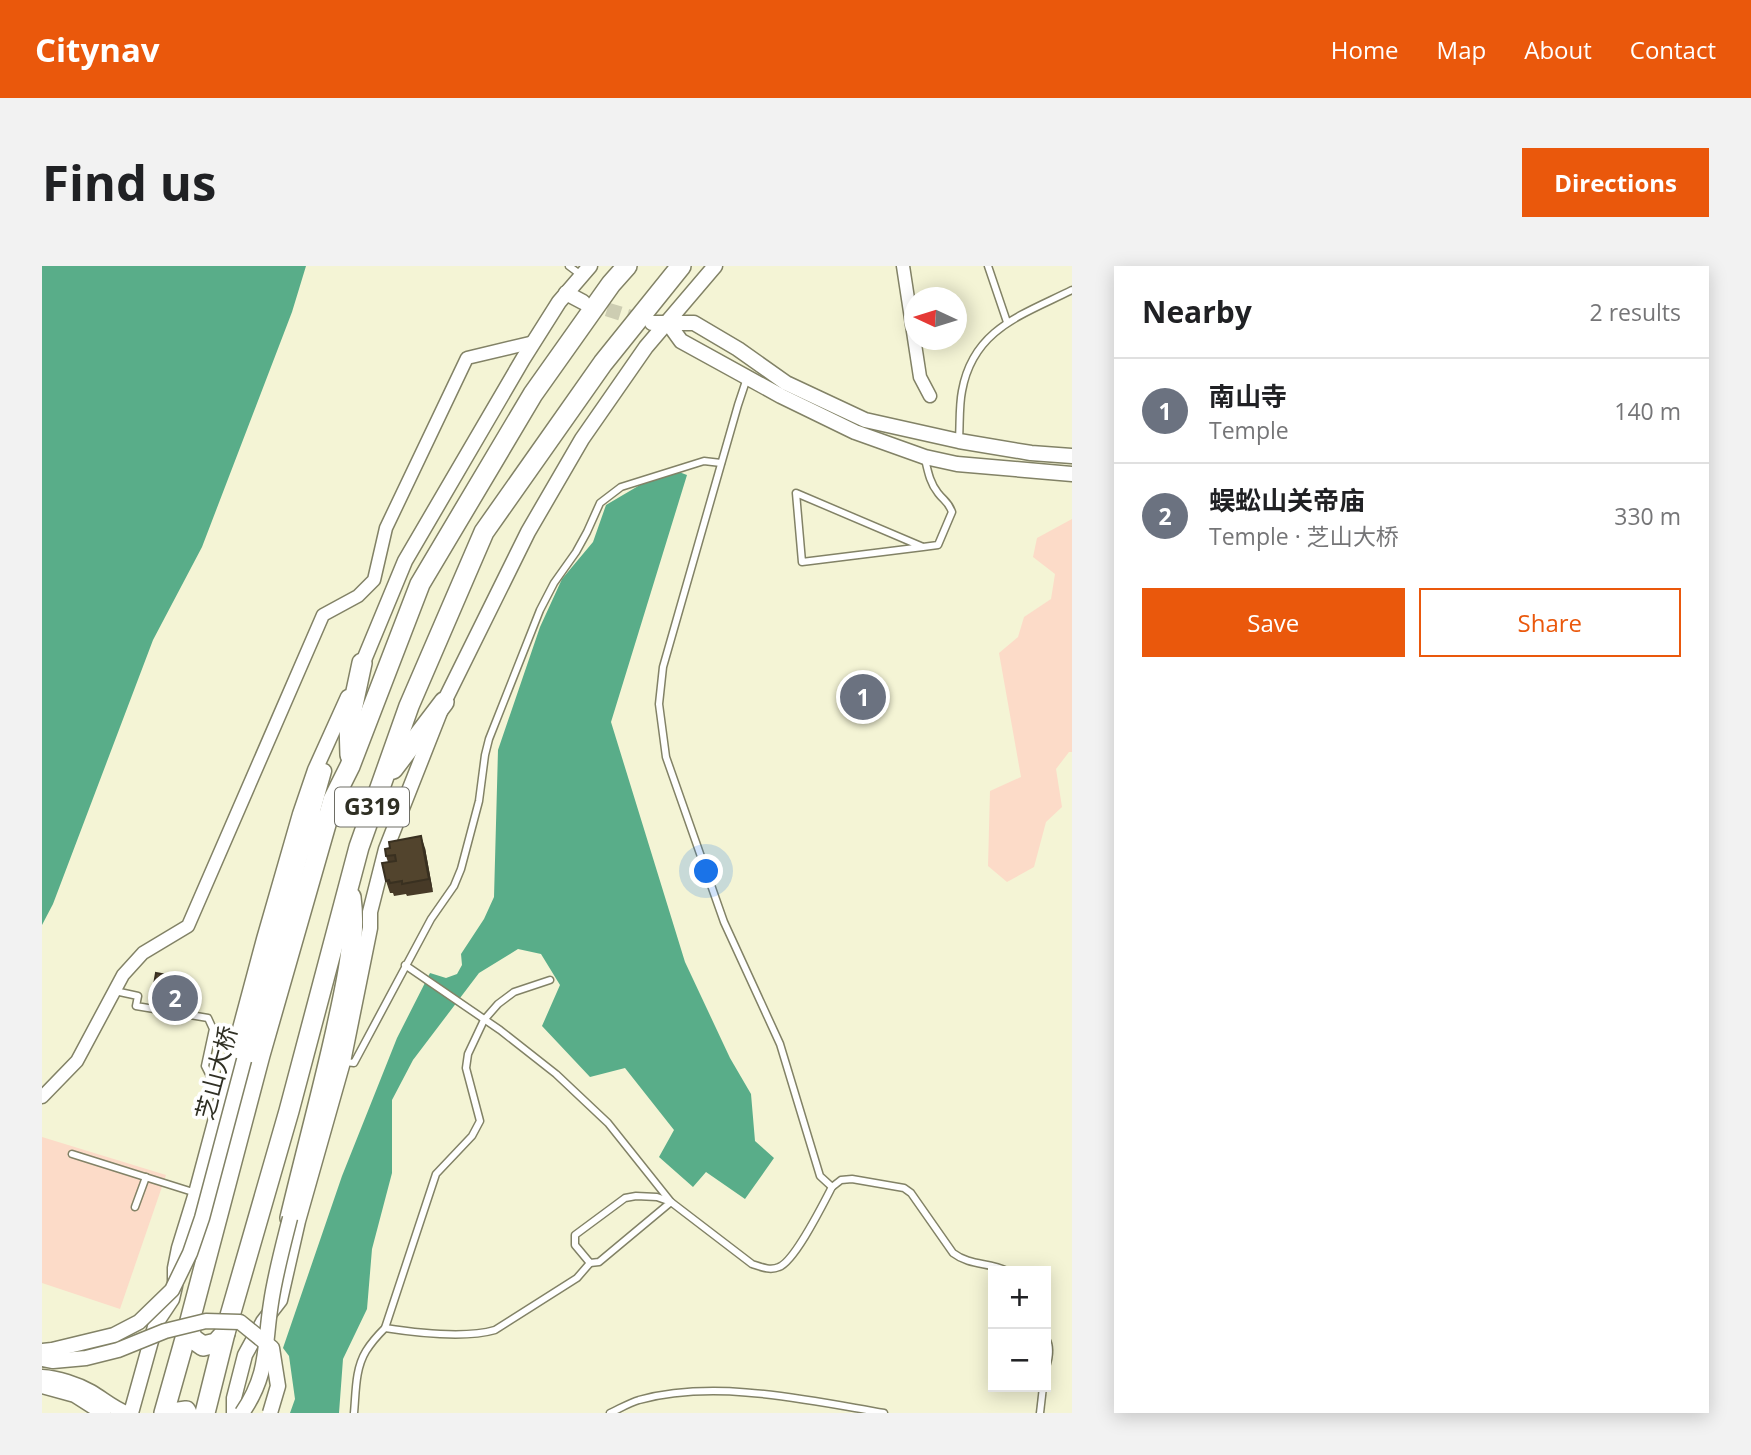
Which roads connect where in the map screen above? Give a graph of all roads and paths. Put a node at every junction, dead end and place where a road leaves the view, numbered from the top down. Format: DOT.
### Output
graph roads {
  1 [pos="569,266"];
  2 [pos="627,266"];
  3 [pos="681,266"];
  4 [pos="715,266"];
  5 [pos="903,266"];
  6 [pos="988,266"];
  7 [pos="586,271"];
  8 [pos="1072,290"];
  9 [pos="566,293"];
  10 [pos="583,302"];
  11 [pos="1007,322"];
  12 [pos="652,323"];
  13 [pos="668,323"];
  14 [pos="534,342"];
  15 [pos="748,377"];
  16 [pos="930,396"];
  17 [pos="959,441"];
  18 [pos="1072,456"];
  19 [pos="925,457"];
  20 [pos="721,463"];
  21 [pos="1072,474"];
  22 [pos="923,547"];
  23 [pos="374,580"];
  24 [pos="396,582"];
  25 [pos="362,663"];
  26 [pos="444,702"];
  27 [pos="337,723"];
  28 [pos="350,766"];
  29 [pos="379,787"];
  30 [pos="333,800"];
  31 [pos="304,847"];
  32 [pos="349,882"];
  33 [pos="405,965"];
  34 [pos="550,980"];
  35 [pos="115,990"];
  36 [pos="484,1020"];
  37 [pos="343,1062"];
  38 [pos="225,1086"];
  39 [pos="42,1097"];
  40 [pos="72,1154"];
  41 [pos="146,1177"];
  42 [pos="832,1187"];
  43 [pos="196,1193"];
  44 [pos="671,1202"];
  45 [pos="135,1207"];
  46 [pos="290,1218"];
  47 [pos="590,1263"];
  48 [pos="993,1266"];
  49 [pos="188,1328"];
  50 [pos="385,1328"];
  51 [pos="225,1333"];
  52 [pos="42,1350"];
  53 [pos="42,1359"];
  54 [pos="42,1377"];
  55 [pos="42,1386"];
  56 [pos="1042,1392"];
  57 [pos="103,1413"];
  58 [pos="128,1413"];
  59 [pos="164,1413"];
  60 [pos="172,1413"];
  61 [pos="187,1413"];
  62 [pos="205,1413"];
  63 [pos="234,1413"];
  64 [pos="242,1413"];
  65 [pos="270,1413"];
  66 [pos="354,1413"];
  67 [pos="610,1413"];
  68 [pos="884,1413"];
  69 [pos="1040,1413"];
  1 -- 7 [label="lane"];
  2 -- 28 [label="highway, G319"];
  3 -- 29 [label="highway, G319"];
  4 -- 13 [label="street"];
  5 -- 16 [label="street"];
  6 -- 11 [label="lane"];
  7 -- 9 [label="street"];
  8 -- 11 [label="lane"];
  9 -- 10 [label="street"];
  9 -- 14 [label="street"];
  11 -- 17 [label="lane"];
  12 -- 13 [label="street"];
  13 -- 15 [label="street"];
  13 -- 17 [label="street"];
  13 -- 26 [label="street"];
  14 -- 23 [label="street"];
  14 -- 24 [label="street"];
  15 -- 19 [label="street"];
  15 -- 20 [label="lane"];
  17 -- 18 [label="street"];
  19 -- 21 [label="street"];
  19 -- 22 [label="lane"];
  20 -- 33 [label="lane"];
  20 -- 42 [label="lane"];
  22 -- 22 [label="lane"];
  23 -- 24 [label="street"];
  23 -- 35 [label="street"];
  24 -- 25 [label="street"];
  25 -- 27 [label="street"];
  25 -- 28 [label="highway"];
  26 -- 29 [label="highway"];
  26 -- 37 [label="street"];
  27 -- 31 [label="street, 芝山大桥"];
  27 -- 38 [label="street"];
  28 -- 30 [label="highway, G319"];
  29 -- 32 [label="highway, G319"];
  30 -- 31 [label="highway"];
  30 -- 49 [label="highway, G319"];
  31 -- 52 [label="street, 芝山大桥, bridge"];
  32 -- 46 [label="highway"];
  32 -- 51 [label="highway, G319"];
  33 -- 36 [label="lane"];
  33 -- 37 [label="lane"];
  34 -- 36 [label="lane"];
  35 -- 38 [label="lane"];
  35 -- 39 [label="street"];
  36 -- 44 [label="lane"];
  36 -- 50 [label="lane"];
  37 -- 63 [label="street"];
  38 -- 43 [label="street"];
  40 -- 41 [label="lane"];
  41 -- 43 [label="lane"];
  41 -- 45 [label="lane"];
  42 -- 44 [label="lane"];
  42 -- 48 [label="lane"];
  43 -- 58 [label="street"];
  44 -- 47 [label="lane"];
  44 -- 47 [label="lane"];
  46 -- 64 [label="street, bridge"];
  47 -- 50 [label="lane"];
  49 -- 51 [label="highway"];
  49 -- 59 [label="highway, G319"];
  50 -- 66 [label="lane"];
  51 -- 62 [label="highway, G319"];
  53 -- 65 [label="street, bridge"];
  54 -- 58 [label="street"];
  55 -- 57 [label="street"];
  56 -- 69 [label="lane"];
  60 -- 61 [label="highway"];
  67 -- 68 [label="lane"];
}
